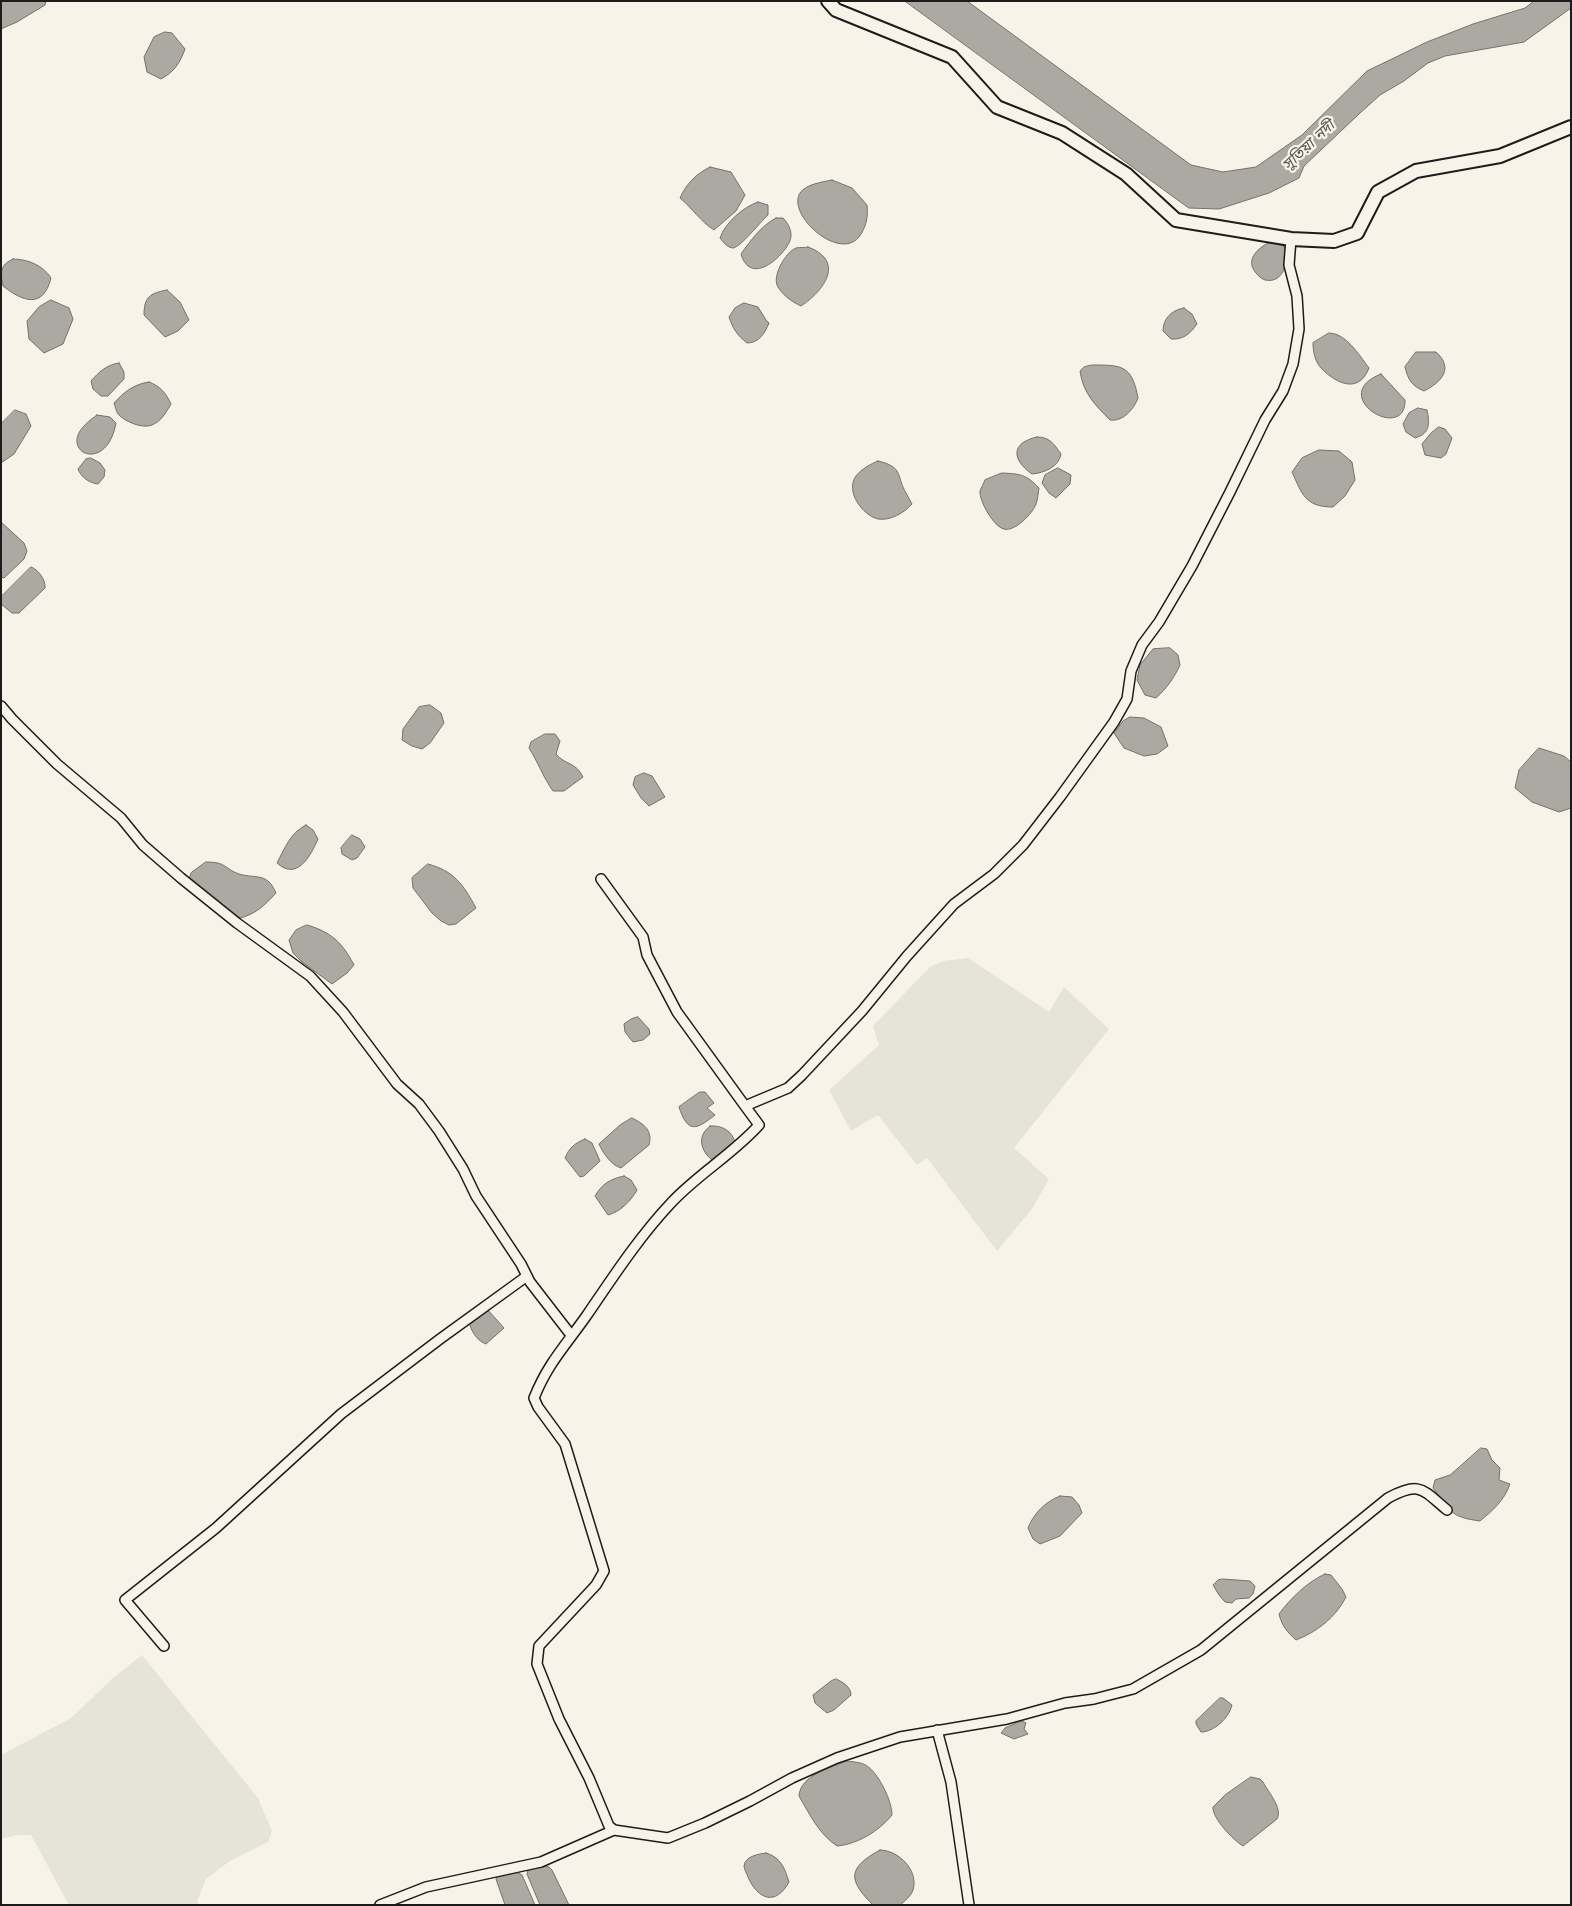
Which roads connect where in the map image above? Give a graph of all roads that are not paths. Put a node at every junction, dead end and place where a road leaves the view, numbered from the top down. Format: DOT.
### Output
graph roads {
  1 [pos="828,1"];
  2 [pos="1571,127"];
  3 [pos="1291,239"];
  4 [pos="1,706"];
  5 [pos="601,879"];
  6 [pos="745,1106"];
  7 [pos="527,1276"];
  8 [pos="571,1335"];
  9 [pos="1447,1510"];
  10 [pos="164,1646"];
  11 [pos="937,1730"];
  12 [pos="614,1830"];
  13 [pos="380,1905"];
  14 [pos="969,1905"];
  1 -- 3 [label="street"];
  2 -- 3 [label="street"];
  3 -- 6 [label="street"];
  4 -- 7 [label="street"];
  5 -- 6 [label="street"];
  6 -- 8 [label="street"];
  7 -- 8 [label="street"];
  7 -- 10 [label="street"];
  8 -- 12 [label="street"];
  9 -- 11 [label="street"];
  11 -- 12 [label="street"];
  11 -- 14 [label="street"];
  12 -- 13 [label="street"];
}
